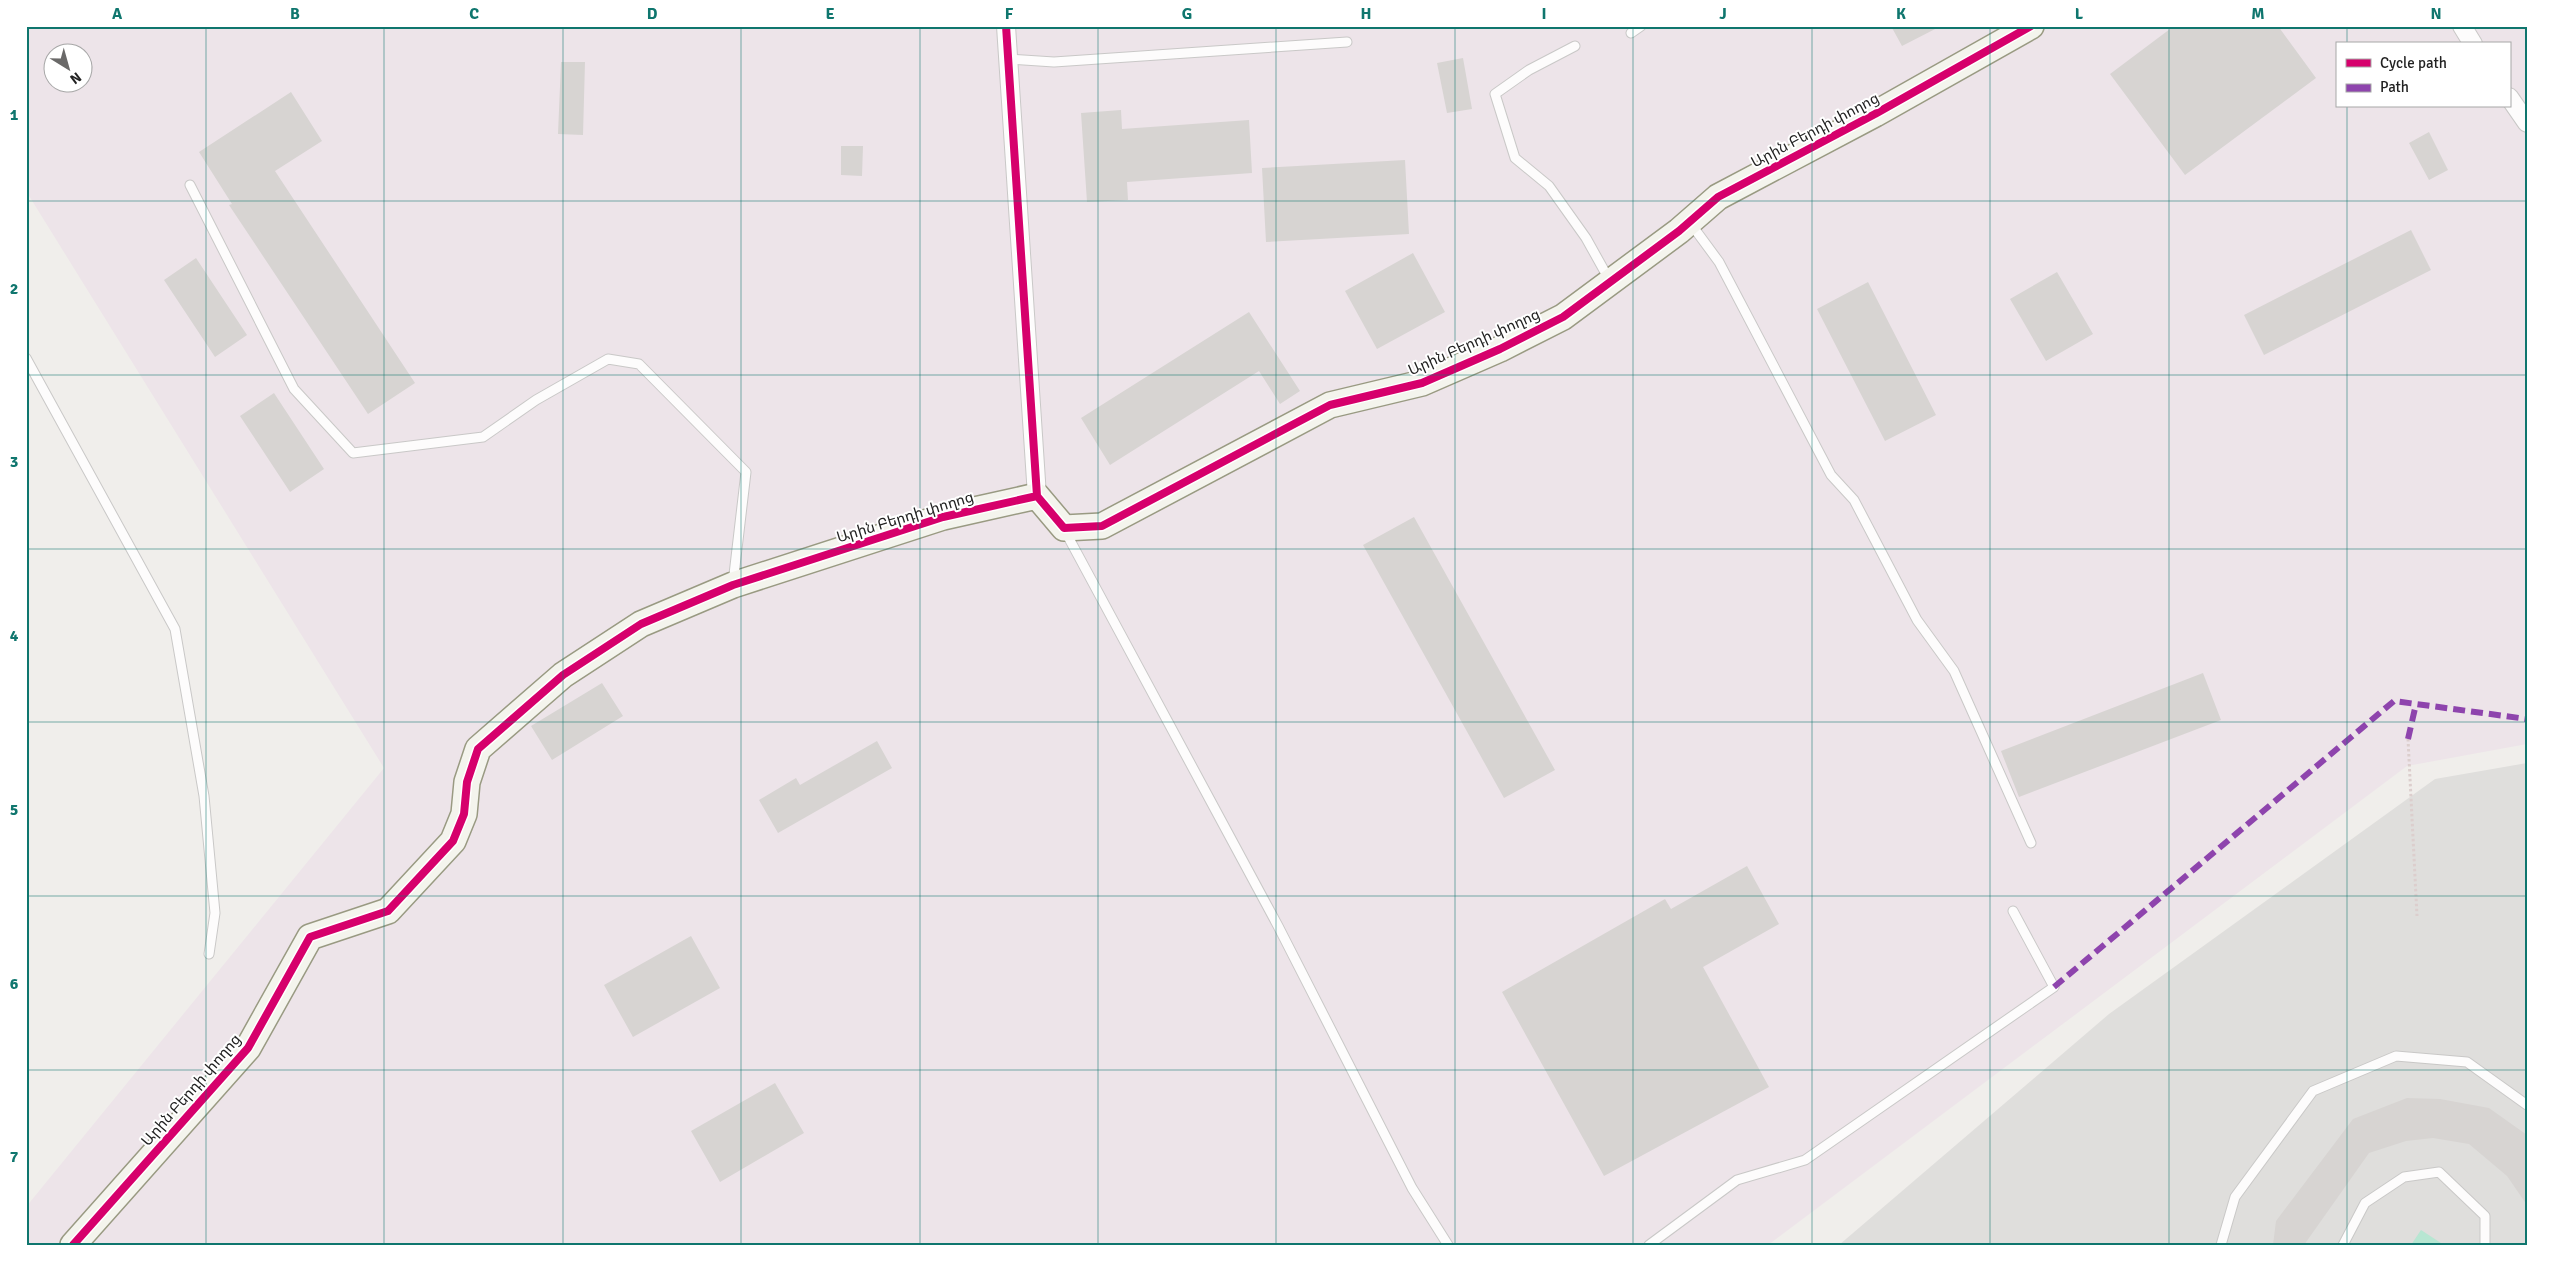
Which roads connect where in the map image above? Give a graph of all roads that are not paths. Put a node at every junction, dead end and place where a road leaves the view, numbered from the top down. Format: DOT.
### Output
graph roads {
  1 [pos="1006,26"];
  2 [pos="1641,26"];
  3 [pos="2031,26"];
  4 [pos="2462,26"];
  5 [pos="1631,33"];
  6 [pos="1348,42"];
  7 [pos="2472,42"];
  8 [pos="1575,46"];
  9 [pos="1008,59"];
  10 [pos="2510,98"];
  11 [pos="2527,123"];
  12 [pos="190,185"];
  13 [pos="1689,222"];
  14 [pos="1611,281"];
  15 [pos="26,358"];
  16 [pos="1037,496"];
  17 [pos="1064,528"];
  18 [pos="733,585"];
  19 [pos="2031,843"];
  20 [pos="2013,911"];
  21 [pos="209,954"];
  22 [pos="2527,1104"];
  23 [pos="73,1245"];
  24 [pos="1448,1245"];
  25 [pos="1649,1245"];
  26 [pos="2221,1245"];
  27 [pos="2343,1245"];
  28 [pos="2486,1245"];
  1 -- 9 [label="street"];
  2 -- 5 [label="lane"];
  3 -- 13 [label="street, Արին Բերդի փողոց"];
  4 -- 7 [label="street"];
  6 -- 9 [label="lane"];
  8 -- 14 [label="lane"];
  9 -- 16 [label="street"];
  10 -- 11 [label="street"];
  12 -- 18 [label="lane"];
  13 -- 14 [label="street, Արին Բերդի փողոց"];
  13 -- 19 [label="lane"];
  14 -- 17 [label="street, Արին Բերդի փողոց"];
  15 -- 21 [label="lane"];
  16 -- 17 [label="street"];
  16 -- 18 [label="street, Արին Բերդի փողոց"];
  17 -- 24 [label="lane"];
  18 -- 23 [label="street, Արին Բերդի փողոց"];
  20 -- 25 [label="lane"];
  22 -- 26 [label="lane"];
  27 -- 28 [label="lane"];
}
